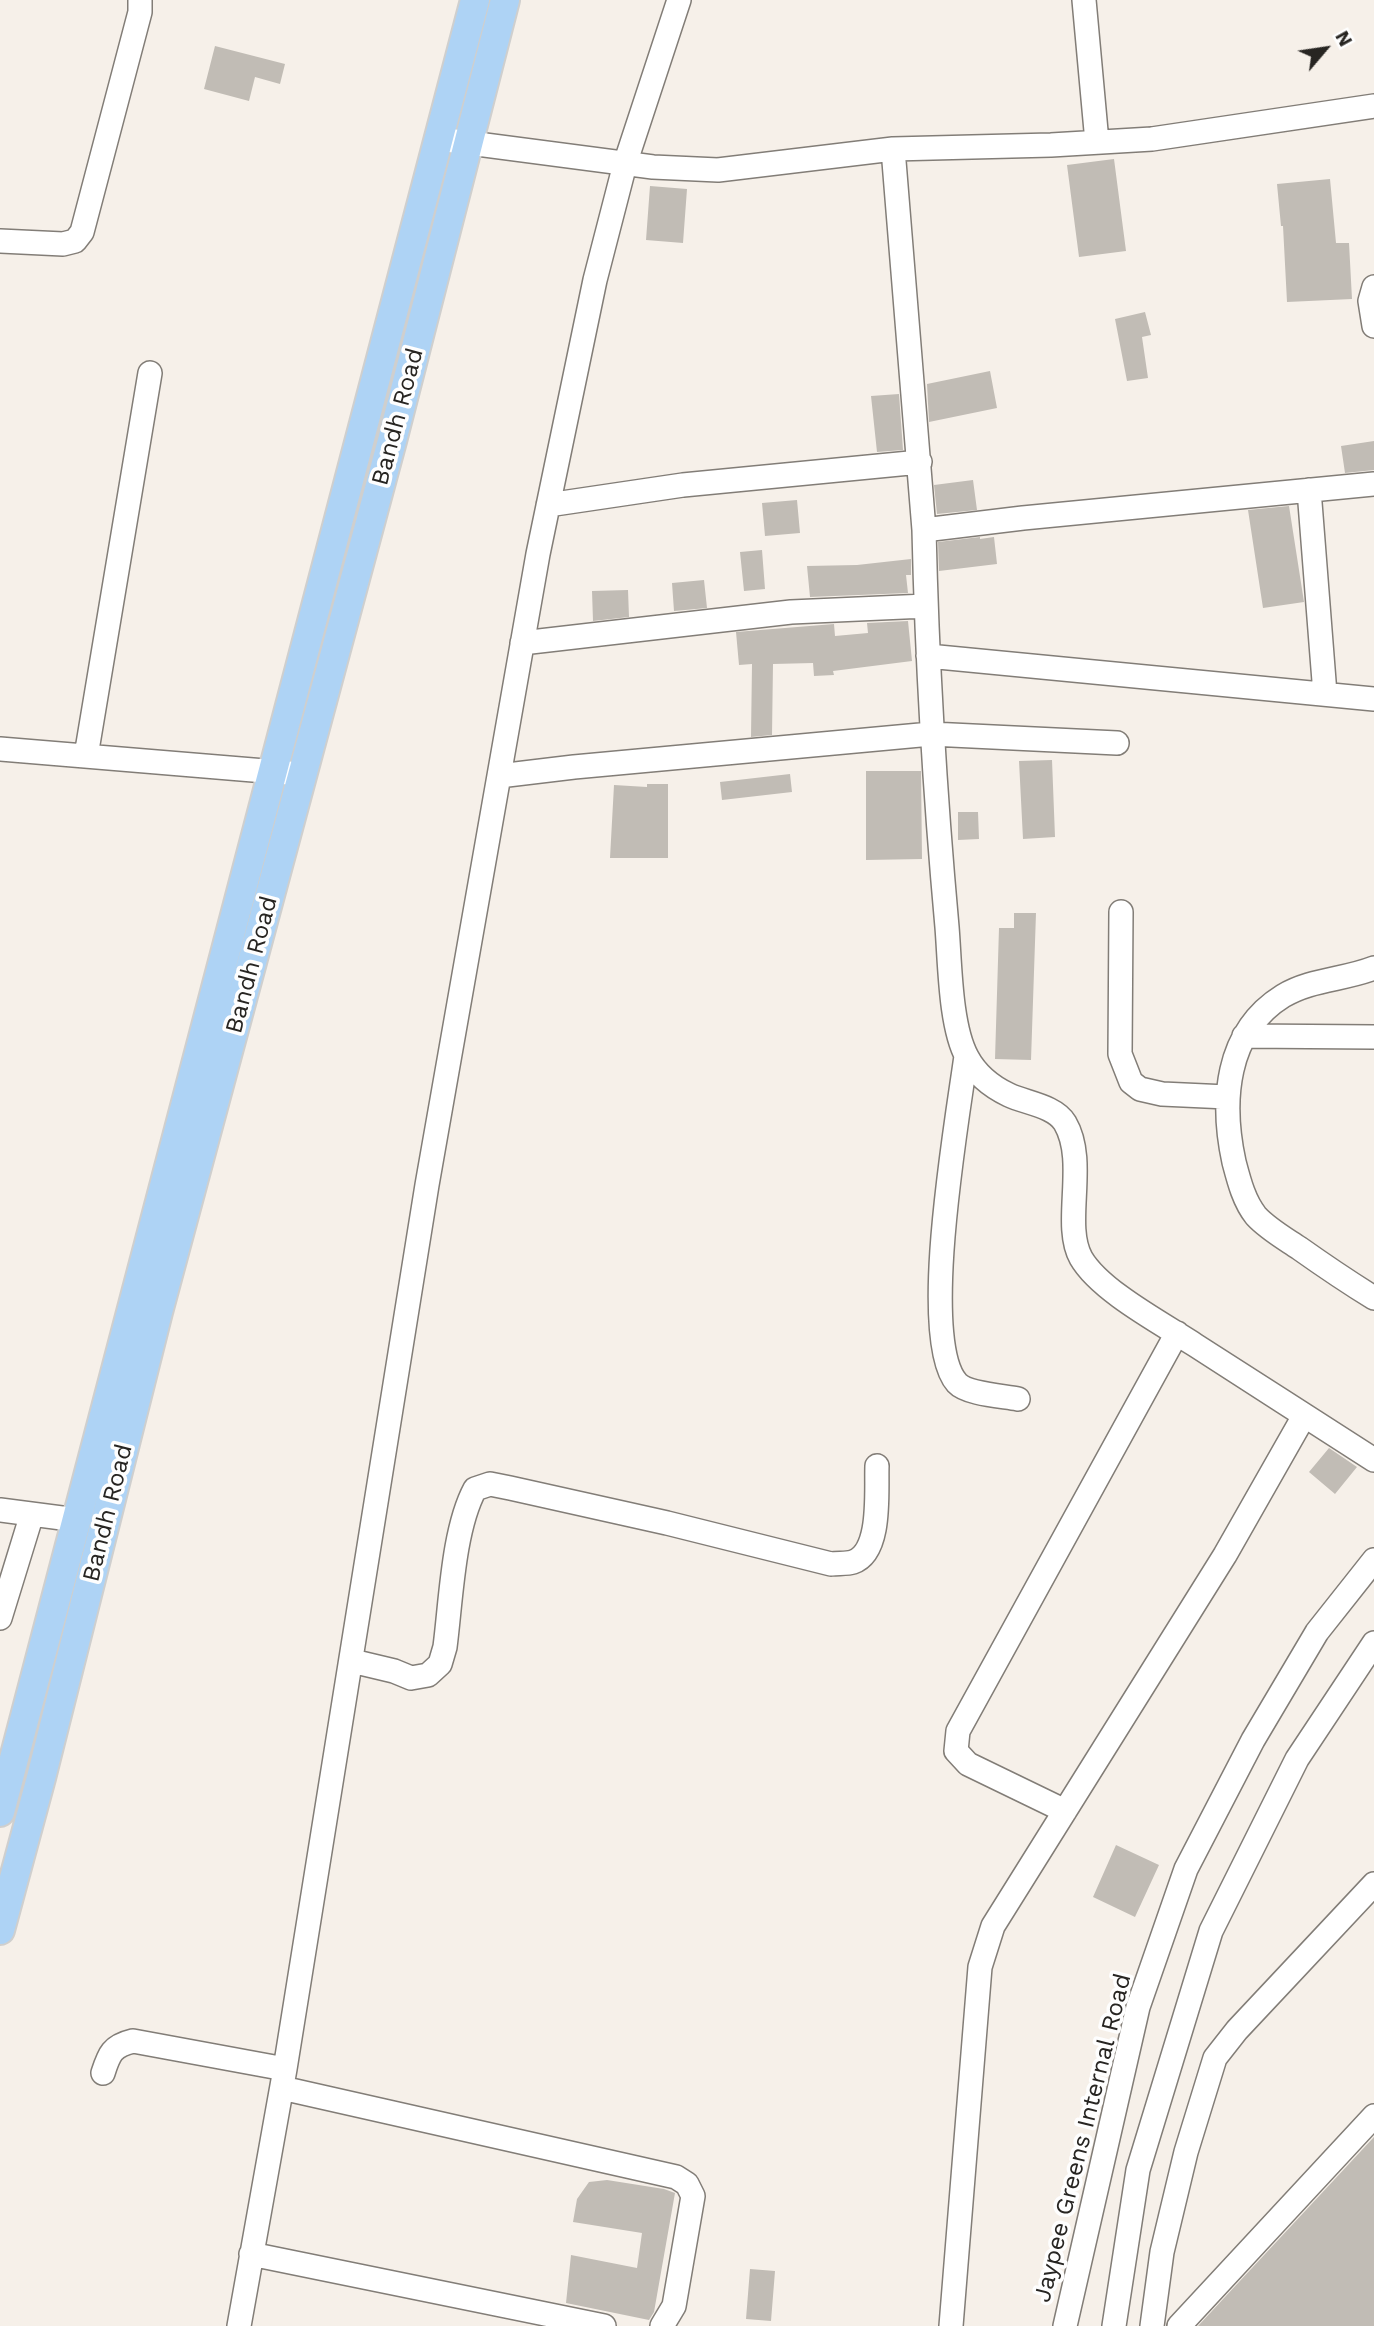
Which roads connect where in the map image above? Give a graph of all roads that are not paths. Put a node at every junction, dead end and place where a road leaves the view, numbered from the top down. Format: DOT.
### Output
graph roads {
  1 [pos="140,0"];
  2 [pos="475,0"];
  3 [pos="505,0"];
  4 [pos="679,0"];
  5 [pos="1084,0"];
  6 [pos="1374,106"];
  7 [pos="439,139"];
  8 [pos="1097,142"];
  9 [pos="468,143"];
  10 [pos="893,149"];
  11 [pos="625,164"];
  12 [pos="0,242"];
  13 [pos="1374,287"];
  14 [pos="1374,326"];
  15 [pos="150,373"];
  16 [pos="920,462"];
  17 [pos="1374,484"];
  18 [pos="1309,490"];
  19 [pos="548,505"];
  20 [pos="924,530"];
  21 [pos="926,606"];
  22 [pos="522,643"];
  23 [pos="928,656"];
  24 [pos="1325,694"];
  25 [pos="1374,699"];
  26 [pos="931,734"];
  27 [pos="1117,743"];
  28 [pos="0,749"];
  29 [pos="86,756"];
  30 [pos="274,770"];
  31 [pos="303,775"];
  32 [pos="499,776"];
  33 [pos="1121,912"];
  34 [pos="1374,968"];
  35 [pos="1244,1036"];
  36 [pos="1374,1037"];
  37 [pos="966,1056"];
  38 [pos="1227,1097"];
  39 [pos="1374,1298"];
  40 [pos="1177,1333"];
  41 [pos="1018,1399"];
  42 [pos="1304,1416"];
  43 [pos="1374,1460"];
  44 [pos="877,1466"];
  45 [pos="0,1510"];
  46 [pos="32,1514"];
  47 [pos="77,1520"];
  48 [pos="1374,1560"];
  49 [pos="0,1618"];
  50 [pos="1374,1643"];
  51 [pos="352,1661"];
  52 [pos="1065,1811"];
  53 [pos="0,1812"];
  54 [pos="1374,1884"];
  55 [pos="0,1930"];
  56 [pos="103,2073"];
  57 [pos="284,2079"];
  58 [pos="1374,2116"];
  59 [pos="251,2254"];
  60 [pos="239,2326"];
  61 [pos="604,2326"];
  62 [pos="662,2326"];
  63 [pos="951,2326"];
  64 [pos="1065,2326"];
  65 [pos="1114,2326"];
  66 [pos="1152,2326"];
  67 [pos="1180,2326"];
  1 -- 12 [label="street"];
  2 -- 7 [label="main road, Bandh Road"];
  3 -- 9 [label="main road, Bandh Road"];
  4 -- 11 [label="street"];
  5 -- 8 [label="street"];
  6 -- 8 [label="street"];
  7 -- 9 [label="street"];
  7 -- 30 [label="main road, Bandh Road"];
  8 -- 10 [label="street"];
  9 -- 11 [label="street"];
  9 -- 31 [label="main road, Bandh Road"];
  10 -- 11 [label="street"];
  10 -- 16 [label="street"];
  11 -- 19 [label="street"];
  13 -- 14 [label="street"];
  15 -- 29 [label="street"];
  16 -- 19 [label="street"];
  16 -- 20 [label="street"];
  17 -- 18 [label="street"];
  18 -- 20 [label="street"];
  18 -- 24 [label="street"];
  19 -- 22 [label="street"];
  20 -- 21 [label="street"];
  21 -- 22 [label="street"];
  21 -- 23 [label="street"];
  22 -- 32 [label="street"];
  23 -- 24 [label="street"];
  23 -- 26 [label="street"];
  24 -- 25 [label="street"];
  26 -- 27 [label="street"];
  26 -- 32 [label="street"];
  26 -- 37 [label="street"];
  28 -- 29 [label="street"];
  29 -- 30 [label="street"];
  30 -- 31 [label="street"];
  30 -- 47 [label="main road, Bandh Road"];
  31 -- 55 [label="main road, Bandh Road"];
  32 -- 51 [label="street"];
  33 -- 38 [label="street"];
  34 -- 35 [label="street"];
  35 -- 36 [label="street"];
  35 -- 38 [label="street"];
  37 -- 40 [label="street"];
  37 -- 41 [label="street"];
  38 -- 39 [label="street"];
  40 -- 42 [label="street"];
  40 -- 52 [label="street"];
  42 -- 43 [label="street"];
  42 -- 52 [label="street"];
  44 -- 51 [label="street"];
  45 -- 46 [label="street"];
  46 -- 47 [label="street"];
  46 -- 49 [label="street"];
  47 -- 53 [label="main road, Bandh Road"];
  48 -- 64 [label="street, Jaypee Greens Internal Road"];
  50 -- 65 [label="street"];
  51 -- 57 [label="street"];
  52 -- 63 [label="street"];
  54 -- 66 [label="street"];
  56 -- 57 [label="street"];
  57 -- 59 [label="street"];
  57 -- 62 [label="street"];
  58 -- 67 [label="street"];
  59 -- 60 [label="street"];
  59 -- 61 [label="street"];
}
